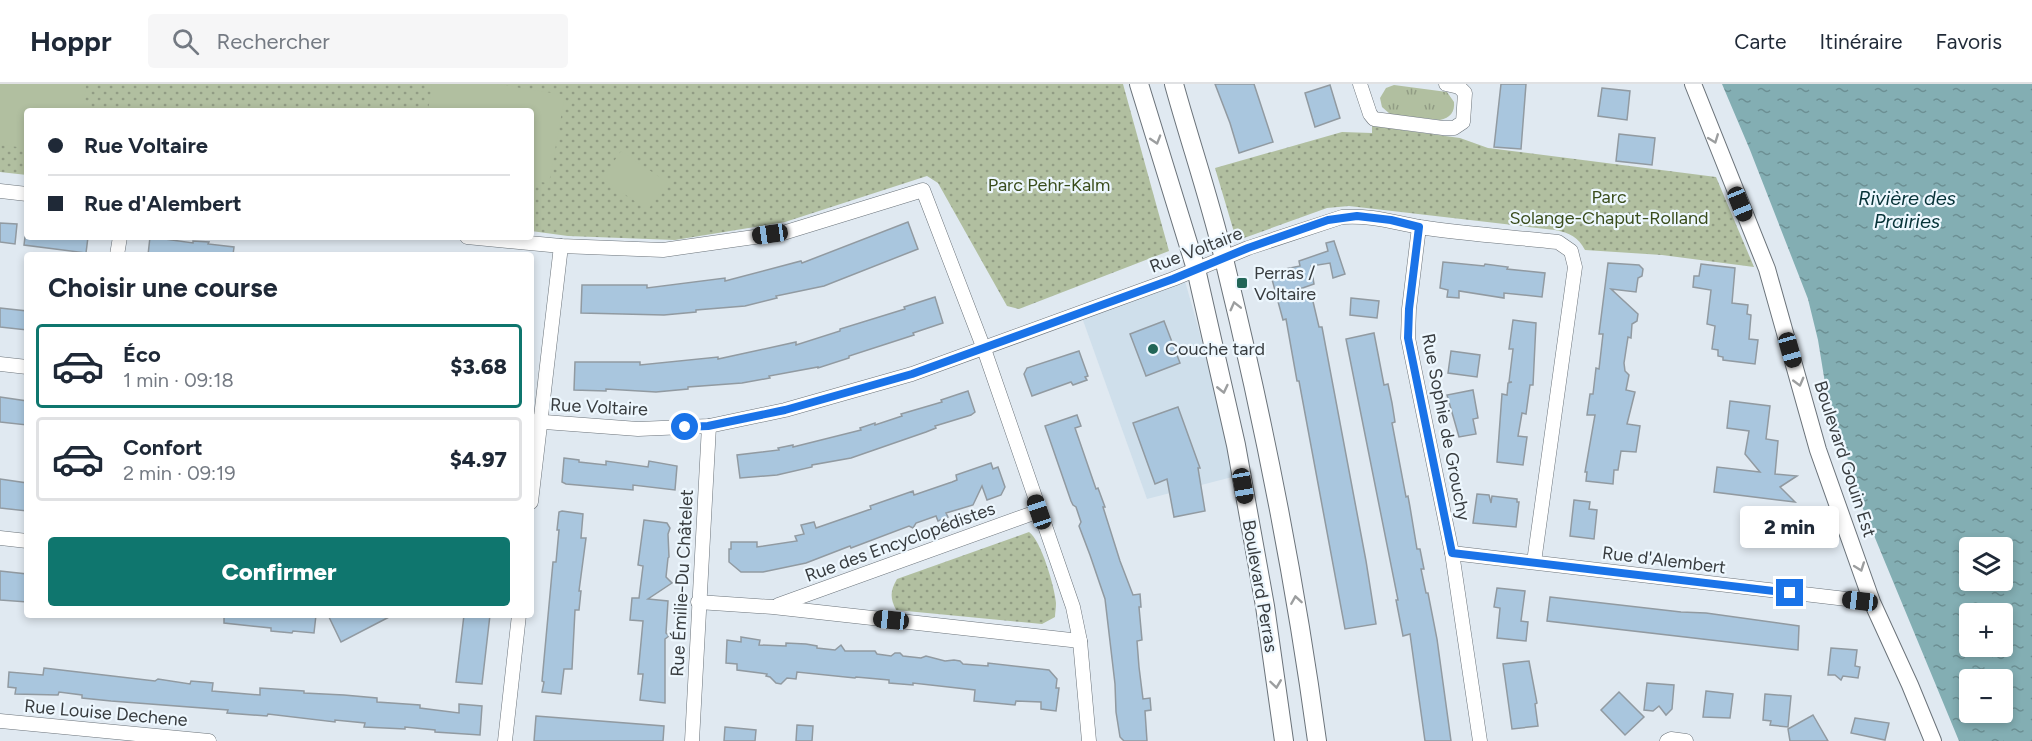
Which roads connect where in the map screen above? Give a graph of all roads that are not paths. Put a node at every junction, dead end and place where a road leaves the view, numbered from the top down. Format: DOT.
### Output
graph roads {
  1 [pos="1138,84"];
  2 [pos="1174,84"];
  3 [pos="1360,84"];
  4 [pos="1446,84"];
  5 [pos="1693,84"];
  6 [pos="0,191"];
  7 [pos="24,194"];
  8 [pos="1419,227"];
  9 [pos="498,240"];
  10 [pos="561,246"];
  11 [pos="1224,258"];
  12 [pos="1196,269"];
  13 [pos="984,349"];
  14 [pos="0,364"];
  15 [pos="24,367"];
  16 [pos="535,422"];
  17 [pos="708,426"];
  18 [pos="534,442"];
  19 [pos="1039,512"];
  20 [pos="0,538"];
  21 [pos="24,541"];
  22 [pos="1452,553"];
  23 [pos="1534,562"];
  24 [pos="698,602"];
  25 [pos="1872,602"];
  26 [pos="773,607"];
  27 [pos="519,618"];
  28 [pos="1080,641"];
  29 [pos="0,722"];
  30 [pos="209,741"];
  31 [pos="505,741"];
  32 [pos="692,741"];
  33 [pos="1089,741"];
  34 [pos="1284,741"];
  35 [pos="1317,741"];
  36 [pos="1480,741"];
  37 [pos="1667,741"];
  38 [pos="1686,741"];
  39 [pos="1933,741"];
  1 -- 12 [label="main road, Boulevard Perras, one-way"];
  2 -- 11 [label="main road, Boulevard Perras"];
  3 -- 4 [label="street"];
  5 -- 25 [label="street, Boulevard Gouin Est, one-way"];
  6 -- 7 [label="street"];
  8 -- 11 [label="street, Rue Voltaire"];
  8 -- 22 [label="street, Rue Sophie de Grouchy"];
  8 -- 23 [label="street, Rue Voltaire"];
  9 -- 10 [label="street"];
  10 -- 13 [label="street"];
  10 -- 16 [label="street"];
  11 -- 12 [label="street, Rue Voltaire"];
  35 -- 11 [label="main road, Boulevard Perras, one-way"];
  12 -- 13 [label="street, Rue Voltaire"];
  12 -- 34 [label="main road, Boulevard Perras, one-way"];
  13 -- 17 [label="street, Rue Voltaire"];
  13 -- 19 [label="street"];
  14 -- 15 [label="street"];
  16 -- 17 [label="street, Rue Voltaire"];
  16 -- 18 [label="street"];
  17 -- 24 [label="street, Rue Émilie-Du Châtelet"];
  19 -- 26 [label="street, Rue des Encyclopédistes"];
  19 -- 28 [label="street"];
  20 -- 21 [label="street"];
  22 -- 23 [label="street, Rue d'Alembert"];
  22 -- 36 [label="street, Rue Sophie de Grouchy"];
  23 -- 25 [label="street, Rue d'Alembert"];
  24 -- 26 [label="street"];
  24 -- 32 [label="street, Rue Émilie-Du Châtelet"];
  25 -- 39 [label="street, Boulevard Gouin Est"];
  26 -- 28 [label="street"];
  27 -- 31 [label="street"];
  28 -- 33 [label="street"];
  29 -- 30 [label="street, Rue Louise Dechene"];
  37 -- 38 [label="street"];
}
